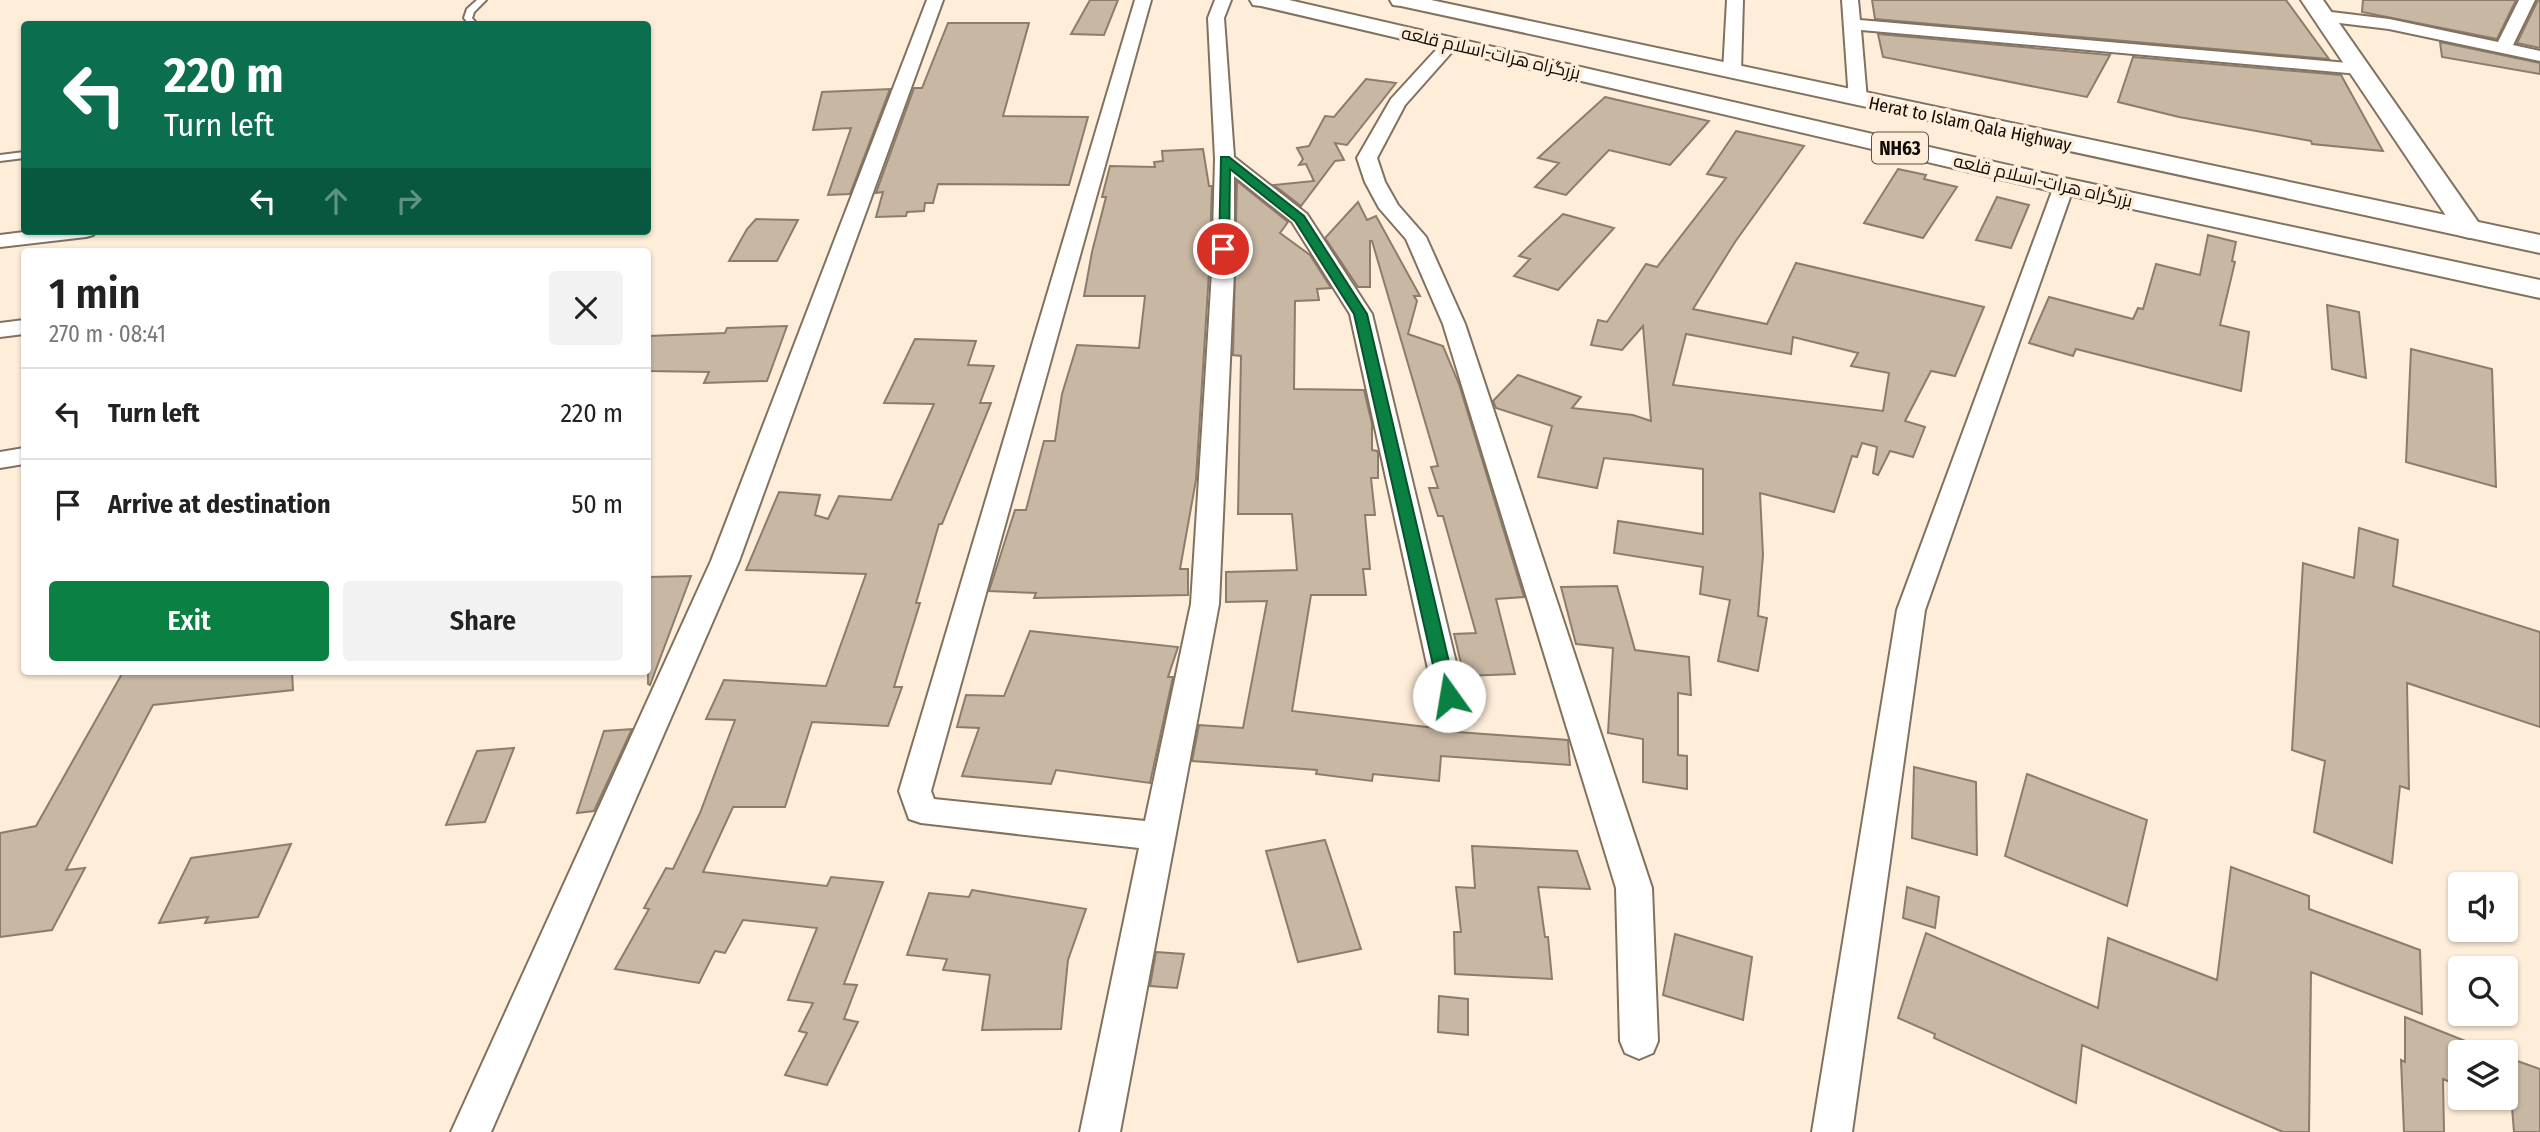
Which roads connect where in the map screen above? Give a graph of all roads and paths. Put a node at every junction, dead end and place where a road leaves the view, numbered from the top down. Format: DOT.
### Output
graph roads {
  1 [pos="482,0"];
  2 [pos="935,0"];
  3 [pos="1143,0"];
  4 [pos="1223,0"];
  5 [pos="1261,0"];
  6 [pos="1401,0"];
  7 [pos="1735,0"];
  8 [pos="1850,0"];
  9 [pos="2529,0"];
  10 [pos="2540,2"];
  11 [pos="2317,8"];
  12 [pos="470,21"];
  13 [pos="1852,24"];
  14 [pos="1451,44"];
  15 [pos="2503,48"];
  16 [pos="2540,56"];
  17 [pos="2359,69"];
  18 [pos="1732,72"];
  19 [pos="1858,100"];
  20 [pos="21,155"];
  21 [pos="0,158"];
  22 [pos="1225,159"];
  23 [pos="2064,186"];
  24 [pos="2469,229"];
  25 [pos="52,235"];
  26 [pos="0,241"];
  27 [pos="2540,244"];
  28 [pos="2540,289"];
  29 [pos="21,327"];
  30 [pos="0,330"];
  31 [pos="21,456"];
  32 [pos="0,460"];
  33 [pos="1449,696"];
  34 [pos="1158,835"];
  35 [pos="1639,1041"];
  36 [pos="471,1132"];
  37 [pos="1100,1132"];
  38 [pos="1832,1132"];
  1 -- 12 [label="lane"];
  2 -- 36 [label="street"];
  3 -- 34 [label="street"];
  4 -- 22 [label="street"];
  5 -- 14 [label="main road, بزرگراه هرات-اسلام قلعه / NH63"];
  6 -- 18 [label="main road, Herat to Islam Qala Highway / NH63"];
  7 -- 18 [label="street"];
  8 -- 13 [label="street"];
  9 -- 10 [label="street"];
  9 -- 15 [label="street"];
  11 -- 15 [label="street"];
  11 -- 17 [label="main road"];
  13 -- 17 [label="street"];
  13 -- 19 [label="street"];
  14 -- 23 [label="main road, بزرگراه هرات-اسلام قلعه / NH63"];
  14 -- 35 [label="street"];
  15 -- 16 [label="street"];
  17 -- 24 [label="main road"];
  18 -- 19 [label="main road, Herat to Islam Qala Highway / NH63"];
  19 -- 24 [label="main road, Herat to Islam Qala Highway / NH63"];
  20 -- 21 [label="lane"];
  22 -- 33 [label="street"];
  22 -- 34 [label="street"];
  23 -- 28 [label="main road, بزرگراه هرات-اسلام قلعه / NH63"];
  23 -- 38 [label="street"];
  24 -- 27 [label="main road, Herat to Islam Qala Highway / NH63"];
  25 -- 26 [label="street"];
  29 -- 30 [label="street"];
  31 -- 32 [label="street"];
  34 -- 37 [label="street"];
}
